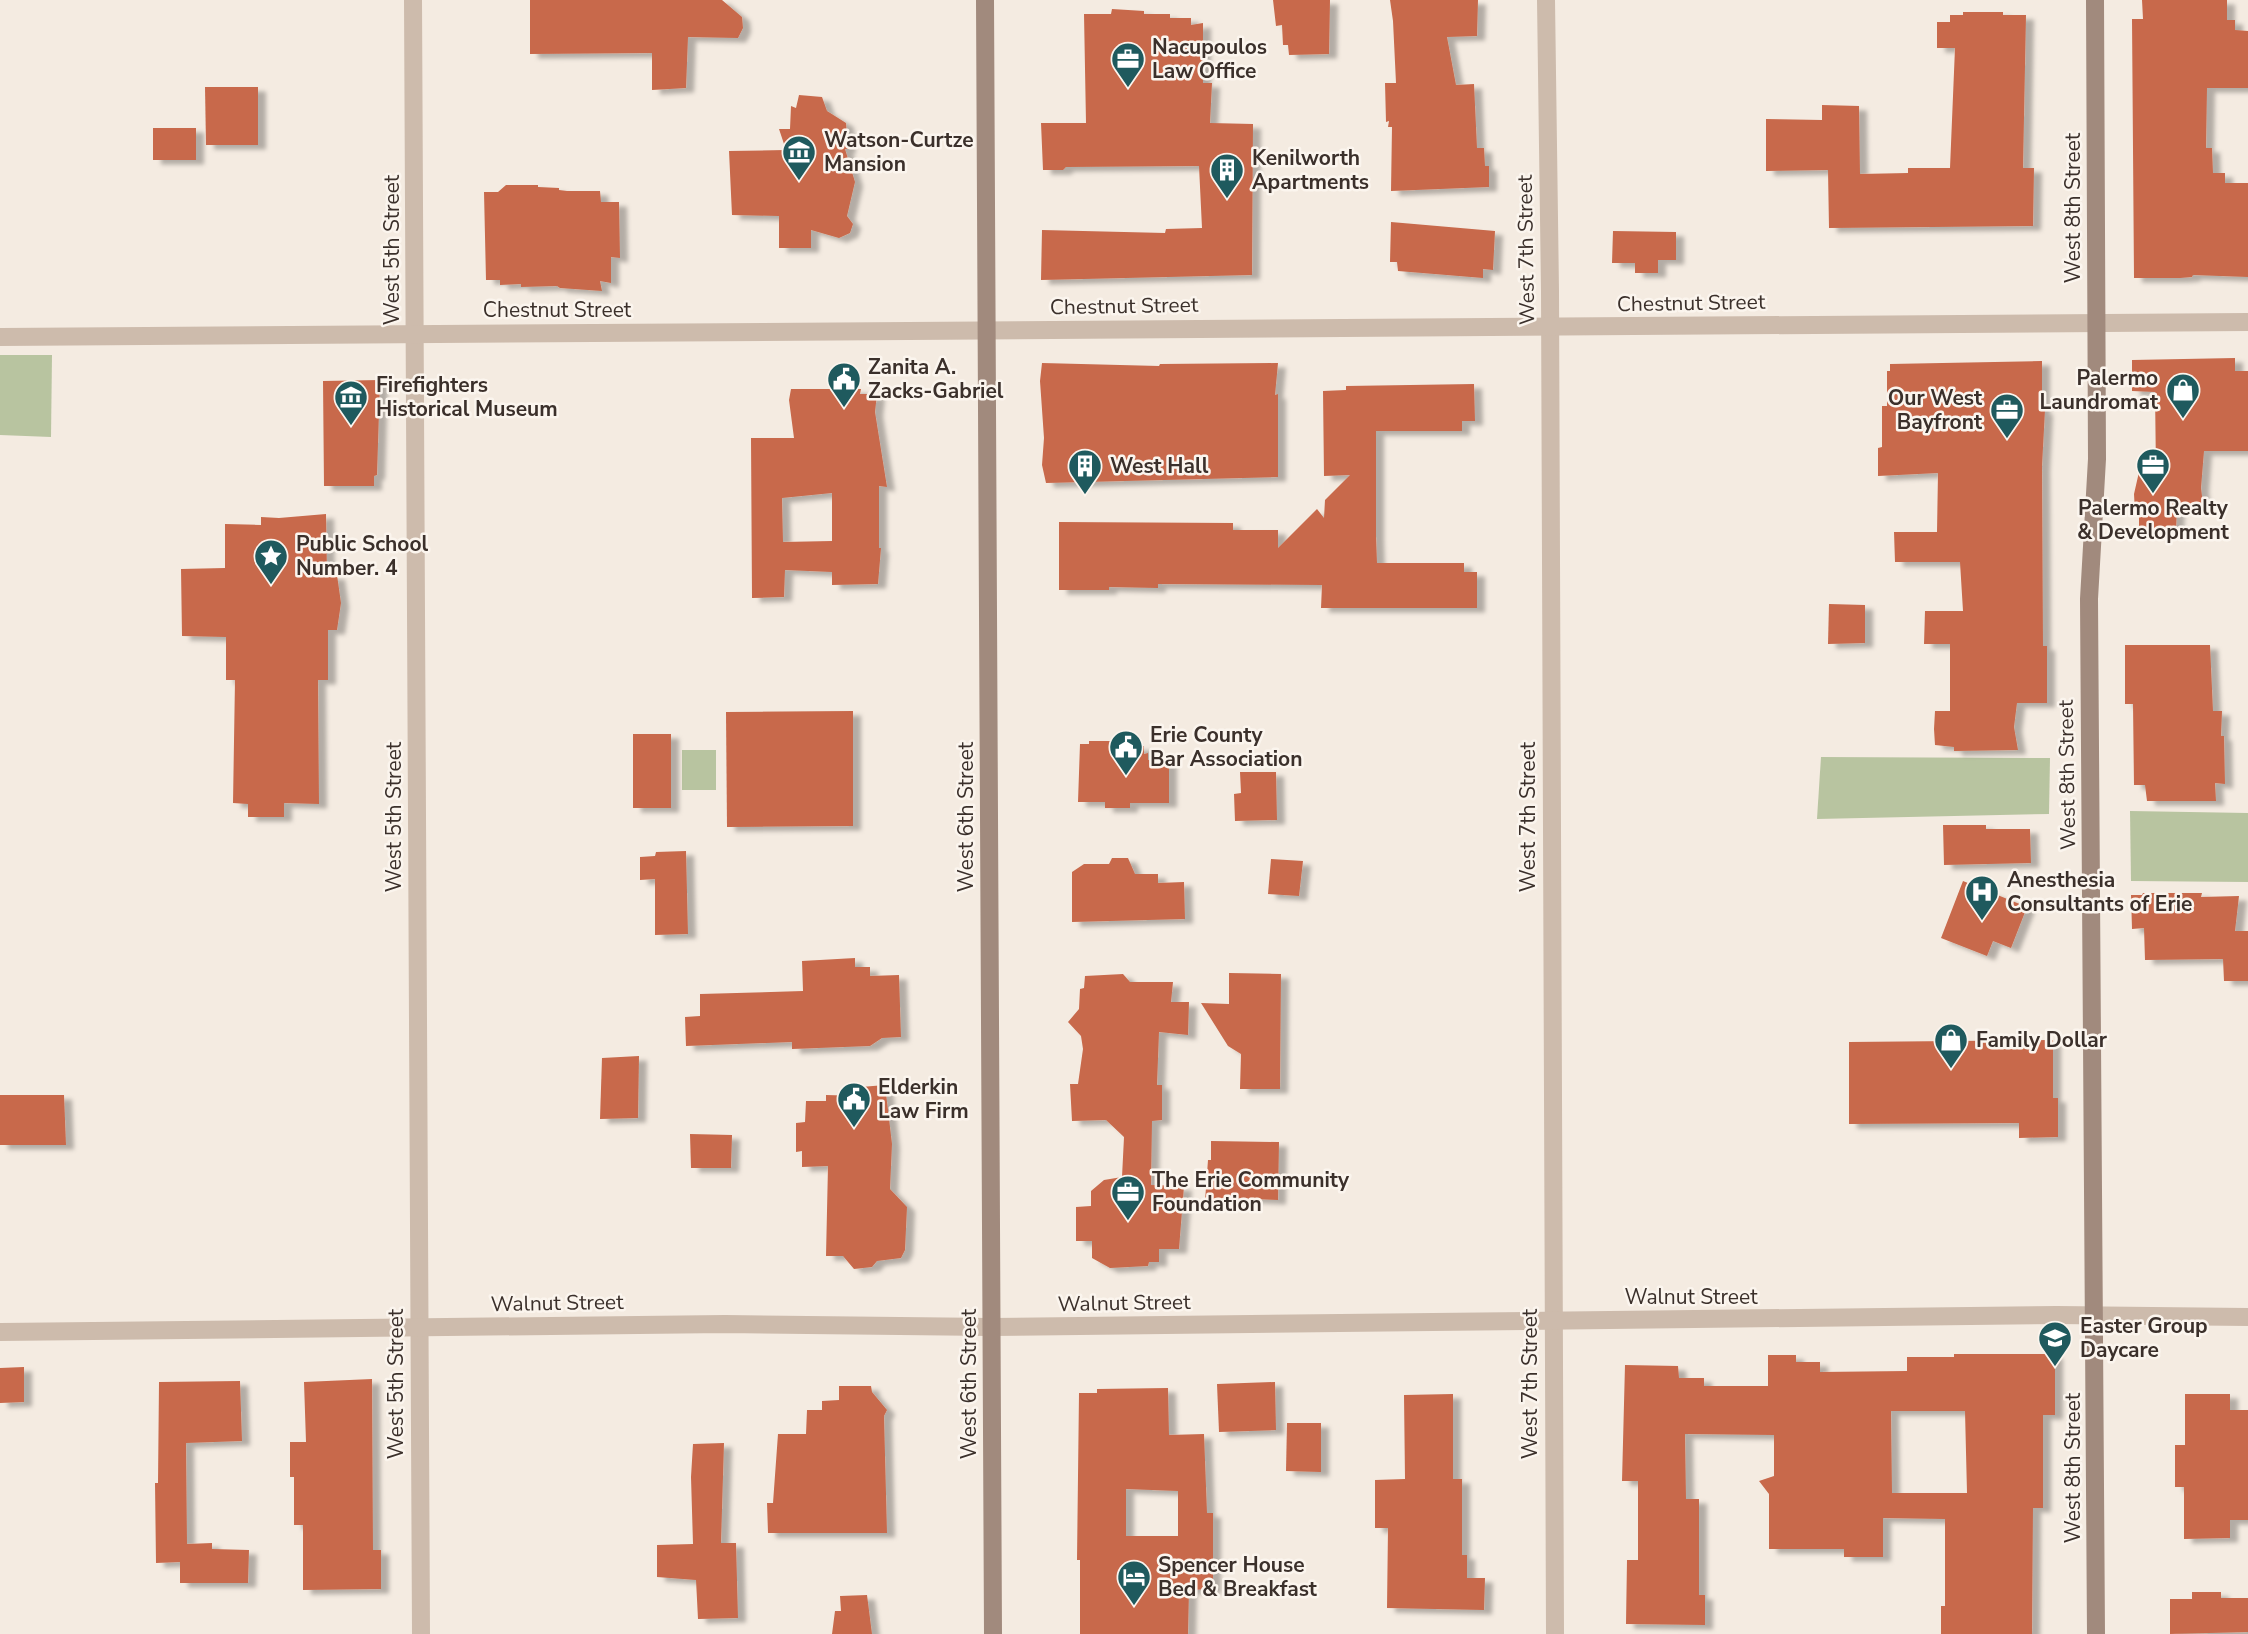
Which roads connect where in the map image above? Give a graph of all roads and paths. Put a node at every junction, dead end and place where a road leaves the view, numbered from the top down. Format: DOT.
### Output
graph roads {
  1 [pos="413,0"];
  2 [pos="985,0"];
  3 [pos="1546,0"];
  4 [pos="2095,0"];
  5 [pos="2248,321"];
  6 [pos="2096,322"];
  7 [pos="1550,326"];
  8 [pos="987,331"];
  9 [pos="415,334"];
  10 [pos="0,337"];
  11 [pos="2095,1317"];
  12 [pos="2248,1317"];
  13 [pos="1553,1322"];
  14 [pos="419,1326"];
  15 [pos="991,1327"];
  16 [pos="0,1332"];
  17 [pos="421,1634"];
  18 [pos="993,1634"];
  19 [pos="1555,1634"];
  20 [pos="2096,1634"];
  1 -- 9 [label="street, West 5th Street"];
  2 -- 8 [label="main road, West 6th Street"];
  3 -- 7 [label="street, West 7th Street"];
  4 -- 6 [label="main road, West 8th Street"];
  5 -- 6 [label="street, Chestnut Street"];
  6 -- 7 [label="street, Chestnut Street"];
  6 -- 11 [label="main road, West 8th Street"];
  7 -- 8 [label="street, Chestnut Street"];
  7 -- 13 [label="street, West 7th Street"];
  8 -- 9 [label="street, Chestnut Street"];
  8 -- 15 [label="main road, West 6th Street"];
  9 -- 10 [label="street, Chestnut Street"];
  9 -- 14 [label="street, West 5th Street"];
  11 -- 12 [label="street, Walnut Street"];
  11 -- 13 [label="street, Walnut Street"];
  11 -- 20 [label="main road, West 8th Street"];
  13 -- 15 [label="street, Walnut Street"];
  13 -- 19 [label="street, West 7th Street"];
  14 -- 15 [label="street, Walnut Street"];
  14 -- 16 [label="street, Walnut Street"];
  14 -- 17 [label="street, West 5th Street"];
  15 -- 18 [label="main road, West 6th Street"];
}
